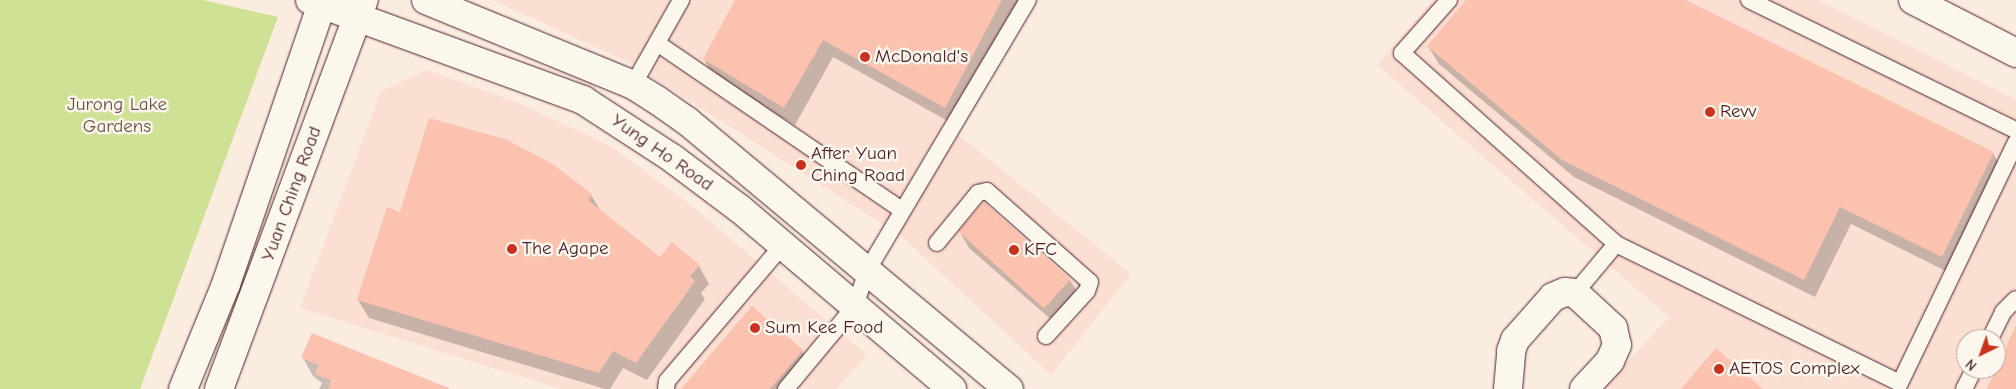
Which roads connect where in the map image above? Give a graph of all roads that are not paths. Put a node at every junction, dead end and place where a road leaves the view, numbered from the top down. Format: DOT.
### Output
graph roads {
  1 [pos="426,0"];
  2 [pos="680,0"];
  3 [pos="1028,0"];
  4 [pos="1449,0"];
  5 [pos="1749,0"];
  6 [pos="1913,0"];
  7 [pos="318,1"];
  8 [pos="361,8"];
  9 [pos="656,43"];
  10 [pos="2016,53"];
  11 [pos="633,85"];
  12 [pos="2016,130"];
  13 [pos="2016,142"];
  14 [pos="902,210"];
  15 [pos="937,242"];
  16 [pos="1616,244"];
  17 [pos="782,246"];
  18 [pos="867,271"];
  19 [pos="1575,293"];
  20 [pos="2016,298"];
  21 [pos="855,306"];
  22 [pos="1995,329"];
  23 [pos="1046,336"];
  24 [pos="183,389"];
  25 [pos="219,389"];
  26 [pos="666,389"];
  27 [pos="786,389"];
  28 [pos="952,389"];
  29 [pos="1009,389"];
  30 [pos="1508,389"];
  31 [pos="1584,389"];
  1 -- 11 [label="street, Yung Ho Road"];
  2 -- 9 [label="lane"];
  3 -- 14 [label="lane"];
  4 -- 16 [label="lane"];
  5 -- 12 [label="lane"];
  6 -- 10 [label="street"];
  7 -- 8 [label="street, Yung Ho Road"];
  7 -- 24 [label="street, Yuan Ching Road"];
  8 -- 17 [label="street, Yung Ho Road"];
  8 -- 25 [label="street, Yuan Ching Road"];
  9 -- 11 [label="lane"];
  9 -- 14 [label="lane"];
  11 -- 18 [label="street, Yung Ho Road"];
  13 -- 16 [label="lane"];
  14 -- 18 [label="lane"];
  15 -- 23 [label="lane"];
  16 -- 19 [label="lane"];
  17 -- 21 [label="street, Yung Ho Road"];
  17 -- 26 [label="lane"];
  18 -- 21 [label="lane"];
  18 -- 29 [label="street, Yung Ho Road"];
  19 -- 30 [label="street"];
  19 -- 31 [label="street"];
  20 -- 22 [label="lane"];
  21 -- 27 [label="lane"];
  21 -- 28 [label="street, Yung Ho Road"];
}
